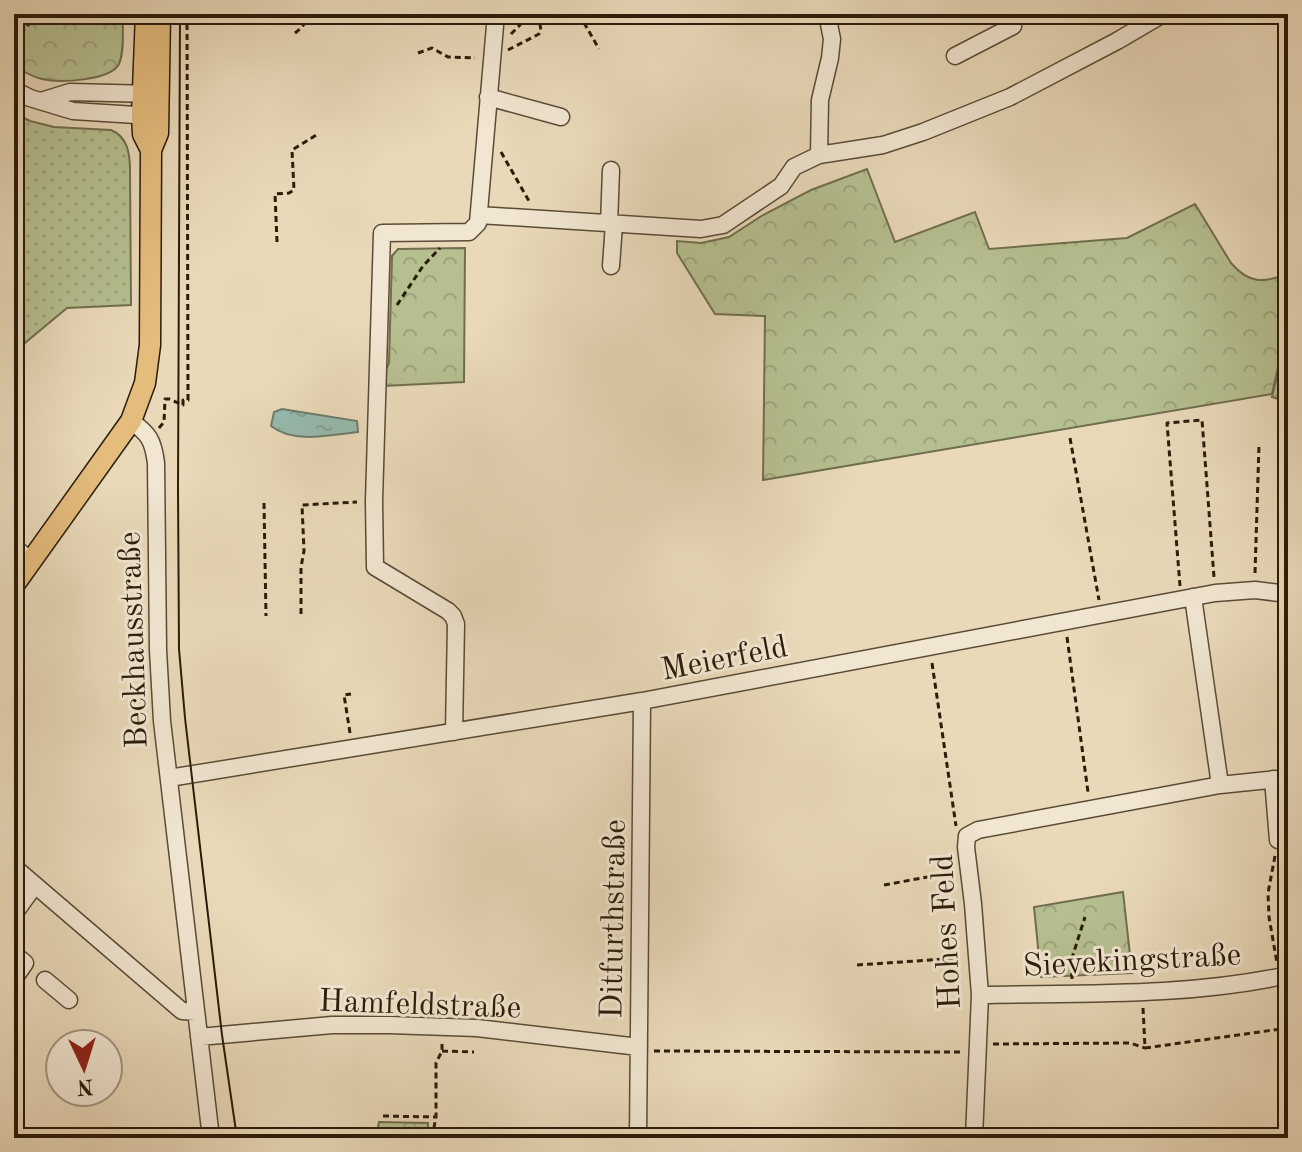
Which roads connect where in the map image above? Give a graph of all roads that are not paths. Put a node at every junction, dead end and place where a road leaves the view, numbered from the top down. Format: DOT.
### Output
graph roads {
  1 [pos="146,14"];
  2 [pos="160,14"];
  3 [pos="496,14"];
  4 [pos="827,14"];
  5 [pos="1163,14"];
  6 [pos="1013,26"];
  7 [pos="955,56"];
  8 [pos="14,90"];
  9 [pos="151,93"];
  10 [pos="488,97"];
  11 [pos="41,101"];
  12 [pos="150,115"];
  13 [pos="561,117"];
  14 [pos="819,155"];
  15 [pos="611,170"];
  16 [pos="479,215"];
  17 [pos="611,224"];
  18 [pos="611,266"];
  19 [pos="131,421"];
  20 [pos="14,547"];
  21 [pos="31,561"];
  22 [pos="14,585"];
  23 [pos="1288,594"];
  24 [pos="1187,599"];
  25 [pos="642,701"];
  26 [pos="454,732"];
  27 [pos="169,778"];
  28 [pos="1281,779"];
  29 [pos="1220,785"];
  30 [pos="1278,840"];
  31 [pos="14,867"];
  32 [pos="35,885"];
  33 [pos="14,914"];
  34 [pos="14,954"];
  35 [pos="1288,975"];
  36 [pos="14,979"];
  37 [pos="45,980"];
  38 [pos="980,995"];
  39 [pos="69,1000"];
  40 [pos="196,1012"];
  41 [pos="199,1037"];
  42 [pos="639,1047"];
  43 [pos="211,1138"];
  44 [pos="638,1138"];
  45 [pos="974,1138"];
  1 -- 9 [label="main road"];
  2 -- 9 [label="main road"];
  3 -- 10 [label="street"];
  4 -- 14 [label="street"];
  5 -- 14 [label="street"];
  6 -- 7 [label="street"];
  8 -- 11 [label="street"];
  9 -- 11 [label="street"];
  9 -- 12 [label="main road"];
  10 -- 13 [label="street"];
  10 -- 16 [label="street"];
  11 -- 12 [label="street"];
  12 -- 19 [label="main road"];
  14 -- 17 [label="street"];
  15 -- 17 [label="street"];
  16 -- 17 [label="street"];
  16 -- 26 [label="street"];
  17 -- 18 [label="street"];
  19 -- 21 [label="main road"];
  19 -- 27 [label="street, Beckhausstraße"];
  20 -- 21 [label="street"];
  21 -- 22 [label="main road"];
  23 -- 24 [label="street, Meierfeld"];
  24 -- 25 [label="street, Meierfeld"];
  24 -- 29 [label="street"];
  25 -- 26 [label="street, Meierfeld"];
  25 -- 42 [label="street, Ditfurthstraße"];
  26 -- 27 [label="street, Meierfeld"];
  27 -- 40 [label="street, Beckhausstraße"];
  28 -- 29 [label="street, Hohes Feld"];
  28 -- 30 [label="street"];
  29 -- 38 [label="street, Hohes Feld"];
  31 -- 32 [label="street"];
  32 -- 33 [label="street"];
  32 -- 40 [label="street"];
  34 -- 36 [label="street"];
  35 -- 38 [label="street, Sievekingstraße"];
  37 -- 39 [label="street"];
  38 -- 45 [label="street, Hohes Feld"];
  40 -- 41 [label="street, Beckhausstraße"];
  41 -- 42 [label="street, Hamfeldstraße"];
  41 -- 43 [label="street, Beckhausstraße"];
  42 -- 44 [label="street, Ditfurthstraße"];
}
